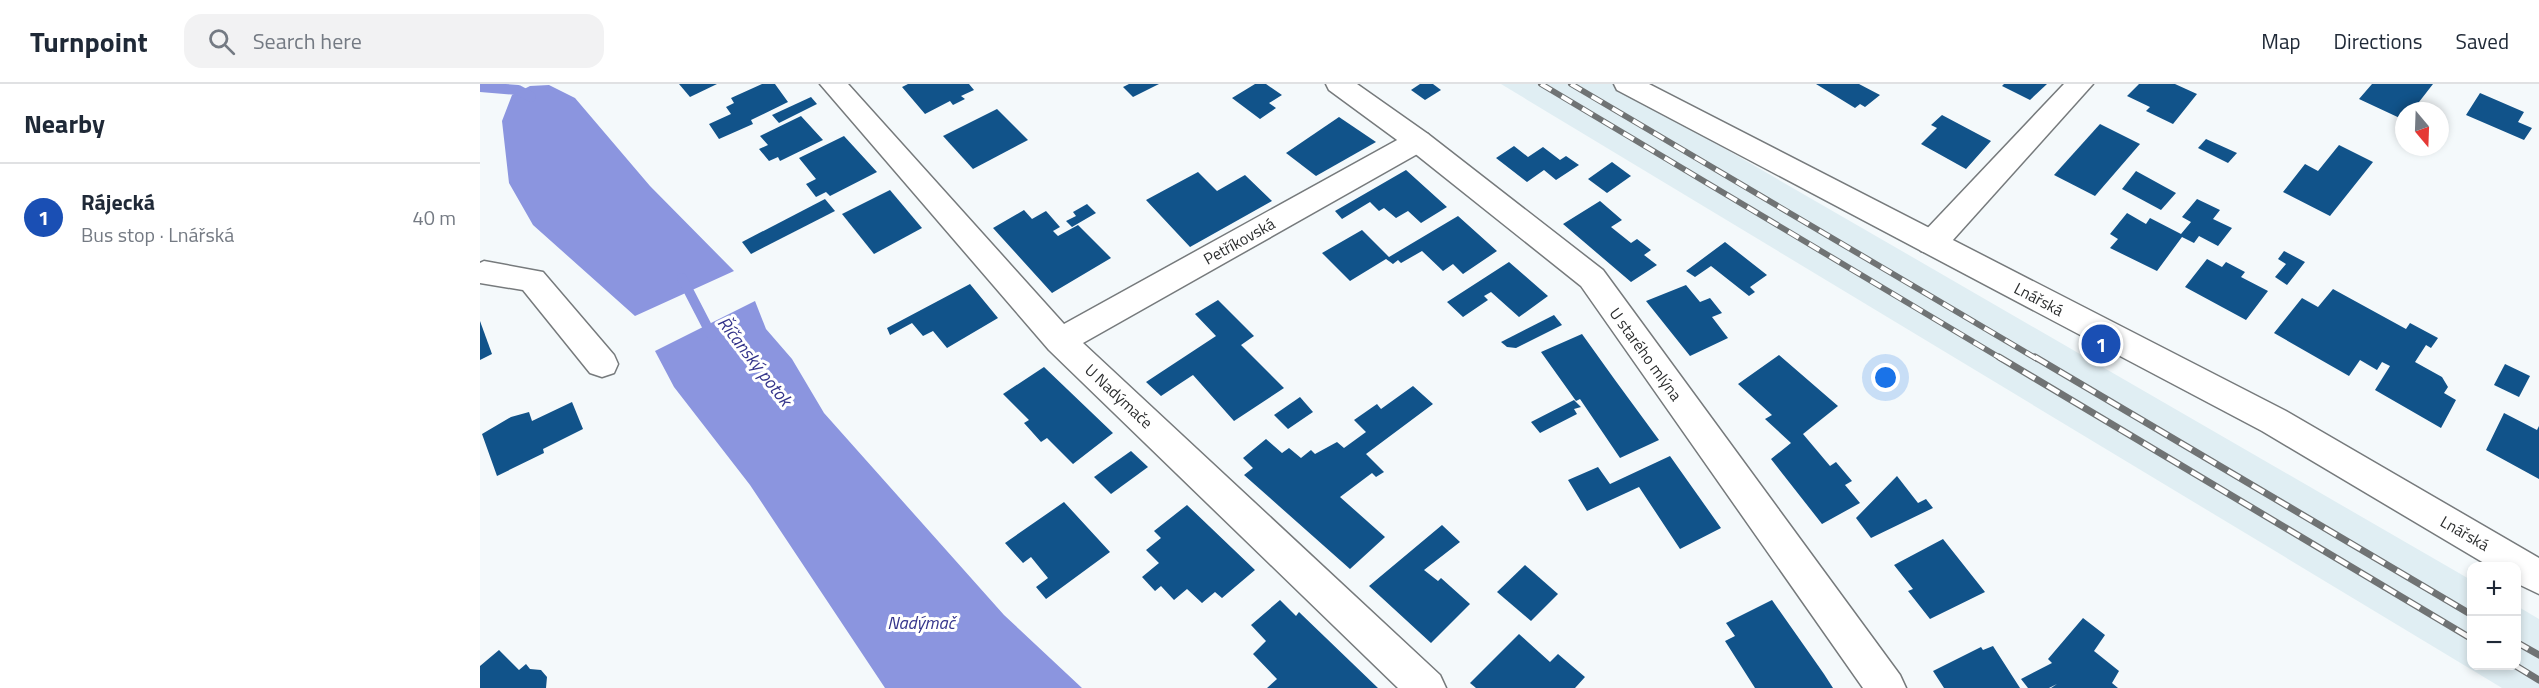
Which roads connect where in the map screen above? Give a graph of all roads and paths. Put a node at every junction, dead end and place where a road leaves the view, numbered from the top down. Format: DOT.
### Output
graph roads {
  1 [pos="833,84"];
  2 [pos="1339,84"];
  3 [pos="1628,84"];
  4 [pos="2080,84"];
  5 [pos="1418,141"];
  6 [pos="1932,243"];
  7 [pos="481,271"];
  8 [pos="1060,341"];
  9 [pos="602,364"];
  10 [pos="2539,576"];
  11 [pos="1426,688"];
  12 [pos="1886,688"];
  1 -- 8 [label="street, U Nadýmače"];
  2 -- 5 [label="street, U starého mlýna"];
  3 -- 6 [label="street, Lnářská"];
  4 -- 6 [label="street"];
  5 -- 8 [label="street, Petříkovská"];
  5 -- 12 [label="street, U starého mlýna"];
  6 -- 10 [label="street, Lnářská"];
  7 -- 9 [label="street"];
  8 -- 11 [label="street, U Nadýmače"];
}
